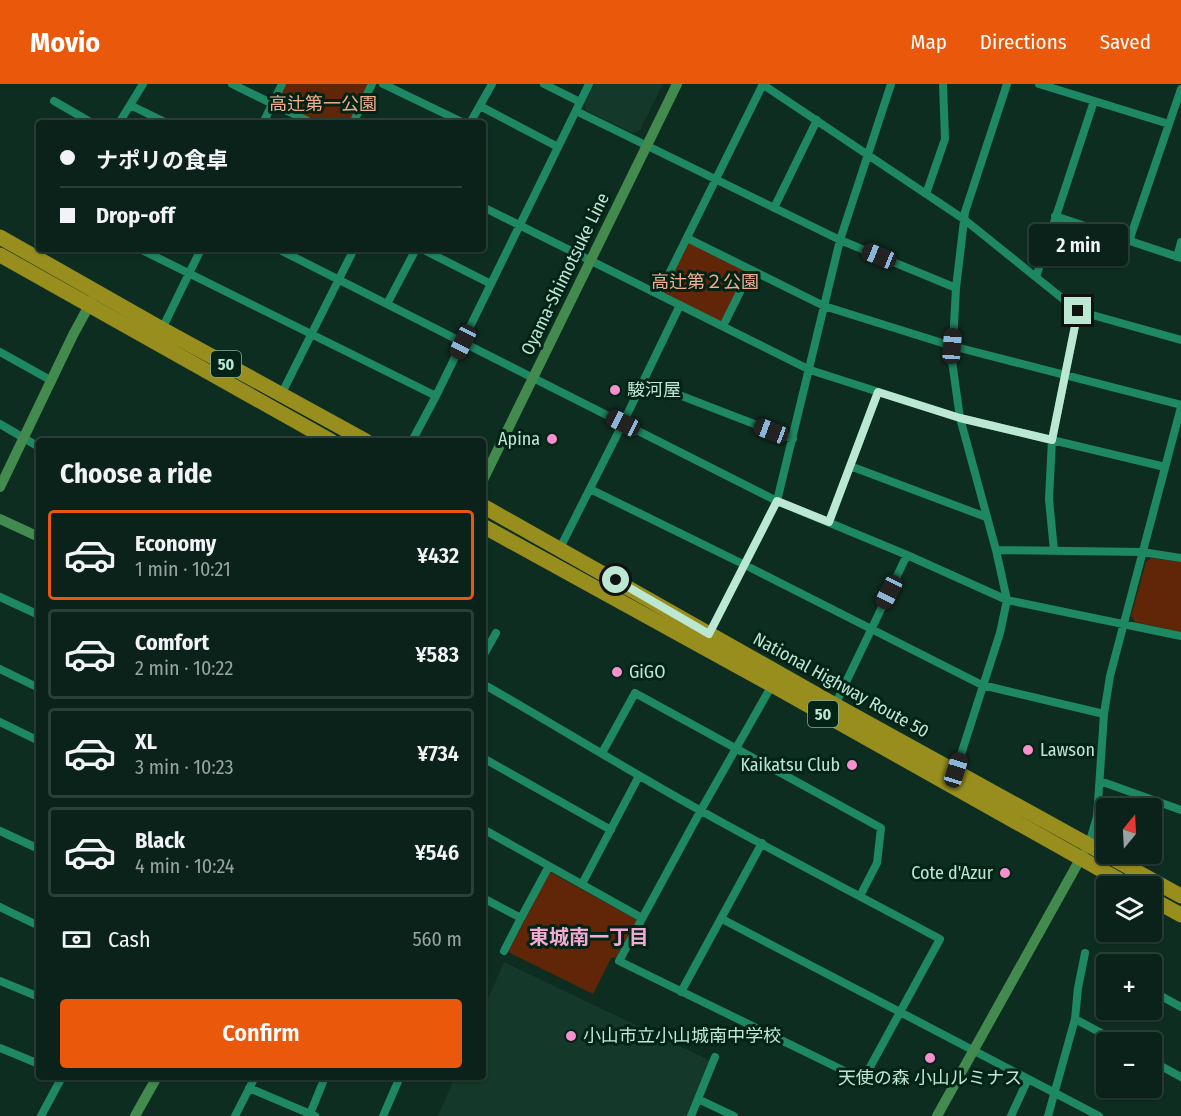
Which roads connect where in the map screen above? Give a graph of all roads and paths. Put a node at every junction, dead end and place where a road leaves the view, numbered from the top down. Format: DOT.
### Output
graph roads {
  1 [pos="143,84"];
  2 [pos="232,84"];
  3 [pos="282,84"];
  4 [pos="372,84"];
  5 [pos="383,84"];
  6 [pos="492,84"];
  7 [pos="544,84"];
  8 [pos="590,84"];
  9 [pos="677,84"];
  10 [pos="763,84"];
  11 [pos="891,84"];
  12 [pos="944,84"];
  13 [pos="1007,84"];
  14 [pos="1039,84"];
  15 [pos="1181,89"];
  16 [pos="54,101"];
  17 [pos="1094,101"];
  18 [pos="580,102"];
  19 [pos="272,104"];
  20 [pos="130,105"];
  21 [pos="480,106"];
  22 [pos="576,111"];
  23 [pos="87,120"];
  24 [pos="121,120"];
  25 [pos="161,120"];
  26 [pos="264,120"];
  27 [pos="306,120"];
  28 [pos="354,120"];
  29 [pos="458,120"];
  30 [pos="472,120"];
  31 [pos="817,120"];
  32 [pos="1169,124"];
  33 [pos="646,146"];
  34 [pos="558,147"];
  35 [pos="867,153"];
  36 [pos="715,179"];
  37 [pos="926,194"];
  38 [pos="486,208"];
  39 [pos="774,208"];
  40 [pos="1055,216"];
  41 [pos="964,220"];
  42 [pos="519,225"];
  43 [pos="0,237"];
  44 [pos="687,238"];
  45 [pos="840,240"];
  46 [pos="1130,241"];
  47 [pos="1181,242"];
  48 [pos="146,252"];
  49 [pos="200,252"];
  50 [pos="284,252"];
  51 [pos="352,252"];
  52 [pos="414,252"];
  53 [pos="428,252"];
  54 [pos="0,255"];
  55 [pos="1179,258"];
  56 [pos="590,260"];
  57 [pos="752,270"];
  58 [pos="189,273"];
  59 [pos="1036,277"];
  60 [pos="339,279"];
  61 [pos="491,284"];
  62 [pos="957,288"];
  63 [pos="658,294"];
  64 [pos="93,299"];
  65 [pos="387,304"];
  66 [pos="680,304"];
  67 [pos="825,306"];
  68 [pos="1078,311"];
  69 [pos="723,326"];
  70 [pos="162,329"];
  71 [pos="312,334"];
  72 [pos="1181,340"];
  73 [pos="463,342"];
  74 [pos="952,346"];
  75 [pos="0,352"];
  76 [pos="810,370"];
  77 [pos="1065,374"];
  78 [pos="533,377"];
  79 [pos="52,381"];
  80 [pos="643,381"];
  81 [pos="878,392"];
  82 [pos="281,395"];
  83 [pos="436,396"];
  84 [pos="1181,406"];
  85 [pos="960,418"];
  86 [pos="623,423"];
  87 [pos="0,424"];
  88 [pos="23,438"];
  89 [pos="327,438"];
  90 [pos="360,438"];
  91 [pos="414,438"];
  92 [pos="793,439"];
  93 [pos="1052,440"];
  94 [pos="36,445"];
  95 [pos="850,466"];
  96 [pos="1165,467"];
  97 [pos="486,474"];
  98 [pos="0,487"];
  99 [pos="590,489"];
  100 [pos="777,501"];
  101 [pos="486,508"];
  102 [pos="986,517"];
  103 [pos="0,519"];
  104 [pos="829,522"];
  105 [pos="486,528"];
  106 [pos="36,536"];
  107 [pos="560,548"];
  108 [pos="996,550"];
  109 [pos="1054,551"];
  110 [pos="1142,552"];
  111 [pos="908,555"];
  112 [pos="1181,558"];
  113 [pos="743,564"];
  114 [pos="0,597"];
  115 [pos="1006,600"];
  116 [pos="36,614"];
  117 [pos="1123,623"];
  118 [pos="870,629"];
  119 [pos="496,633"];
  120 [pos="709,634"];
  121 [pos="1181,636"];
  122 [pos="486,651"];
  123 [pos="0,669"];
  124 [pos="772,685"];
  125 [pos="486,686"];
  126 [pos="982,686"];
  127 [pos="36,687"];
  128 [pos="835,705"];
  129 [pos="1104,714"];
  130 [pos="0,722"];
  131 [pos="36,740"];
  132 [pos="737,748"];
  133 [pos="602,753"];
  134 [pos="486,760"];
  135 [pos="956,770"];
  136 [pos="639,776"];
  137 [pos="1100,781"];
  138 [pos="701,810"];
  139 [pos="1181,810"];
  140 [pos="611,830"];
  141 [pos="0,831"];
  142 [pos="486,831"];
  143 [pos="762,843"];
  144 [pos="1089,844"];
  145 [pos="36,848"];
  146 [pos="1081,859"];
  147 [pos="549,866"];
  148 [pos="1112,876"];
  149 [pos="582,884"];
  150 [pos="860,896"];
  151 [pos="1181,896"];
  152 [pos="486,900"];
  153 [pos="1162,904"];
  154 [pos="0,907"];
  155 [pos="1181,915"];
  156 [pos="521,918"];
  157 [pos="642,918"];
  158 [pos="722,919"];
  159 [pos="36,925"];
  160 [pos="504,951"];
  161 [pos="1085,953"];
  162 [pos="0,981"];
  163 [pos="681,992"];
  164 [pos="36,996"];
  165 [pos="1162,997"];
  166 [pos="1181,1007"];
  167 [pos="901,1012"];
  168 [pos="1075,1019"];
  169 [pos="1099,1032"];
  170 [pos="0,1048"];
  171 [pos="974,1050"];
  172 [pos="715,1057"];
  173 [pos="36,1063"];
  174 [pos="1162,1067"];
  175 [pos="1181,1077"];
  176 [pos="1028,1079"];
  177 [pos="60,1080"];
  178 [pos="155,1080"];
  179 [pos="253,1080"];
  180 [pos="325,1080"];
  181 [pos="399,1080"];
  182 [pos="249,1088"];
  183 [pos="1054,1093"];
  184 [pos="698,1099"];
  185 [pos="312,1115"];
  186 [pos="41,1116"];
  187 [pos="135,1116"];
  188 [pos="235,1116"];
  189 [pos="383,1116"];
  190 [pos="691,1116"];
  191 [pos="734,1116"];
  192 [pos="938,1116"];
  193 [pos="1011,1116"];
  194 [pos="1048,1116"];
  195 [pos="1099,1116"];
  1 -- 20 [label="street"];
  2 -- 19 [label="street"];
  3 -- 19 [label="street"];
  4 -- 28 [label="street"];
  5 -- 29 [label="street"];
  6 -- 21 [label="street"];
  7 -- 18 [label="street"];
  8 -- 18 [label="street"];
  9 -- 33 [label="street, Oyama-Shimotsuke Line"];
  10 -- 31 [label="street"];
  10 -- 36 [label="street"];
  11 -- 35 [label="street"];
  12 -- 37 [label="street"];
  13 -- 41 [label="street"];
  14 -- 17 [label="street"];
  15 -- 32 [label="street"];
  16 -- 23 [label="street"];
  17 -- 32 [label="street"];
  17 -- 40 [label="street"];
  18 -- 22 [label="street"];
  19 -- 26 [label="street"];
  19 -- 27 [label="street"];
  20 -- 24 [label="street"];
  20 -- 25 [label="street"];
  21 -- 30 [label="street"];
  21 -- 34 [label="street"];
  22 -- 33 [label="street"];
  22 -- 34 [label="street"];
  31 -- 35 [label="street"];
  31 -- 39 [label="street"];
  32 -- 46 [label="street"];
  33 -- 36 [label="street"];
  33 -- 56 [label="street, Oyama-Shimotsuke Line"];
  34 -- 42 [label="street"];
  35 -- 37 [label="street"];
  35 -- 45 [label="street"];
  36 -- 39 [label="street"];
  36 -- 44 [label="street"];
  37 -- 41 [label="street"];
  38 -- 42 [label="street"];
  39 -- 45 [label="street"];
  40 -- 46 [label="street"];
  40 -- 59 [label="street"];
  41 -- 59 [label="street"];
  41 -- 62 [label="street"];
  42 -- 56 [label="street"];
  42 -- 61 [label="street"];
  43 -- 64 [label="highway, 50"];
  44 -- 57 [label="street"];
  44 -- 63 [label="street"];
  45 -- 62 [label="street"];
  45 -- 67 [label="street"];
  46 -- 55 [label="street"];
  47 -- 55 [label="street"];
  48 -- 58 [label="street"];
  49 -- 58 [label="street"];
  50 -- 60 [label="street"];
  51 -- 60 [label="street"];
  52 -- 65 [label="street"];
  53 -- 61 [label="street"];
  54 -- 64 [label="highway, 50"];
  56 -- 63 [label="street"];
  56 -- 78 [label="street, Oyama-Shimotsuke Line"];
  57 -- 67 [label="street"];
  57 -- 69 [label="street"];
  58 -- 70 [label="street"];
  58 -- 71 [label="street"];
  59 -- 68 [label="street"];
  60 -- 65 [label="street"];
  60 -- 71 [label="street"];
  61 -- 73 [label="street"];
  62 -- 74 [label="street"];
  63 -- 66 [label="street"];
  64 -- 70 [label="highway, 50"];
  64 -- 79 [label="street"];
  64 -- 89 [label="highway, 50"];
  65 -- 73 [label="street"];
  66 -- 69 [label="street"];
  66 -- 80 [label="street"];
  67 -- 74 [label="street"];
  67 -- 76 [label="street"];
  68 -- 72 [label="street"];
  68 -- 77 [label="street"];
  69 -- 76 [label="street"];
  70 -- 82 [label="highway, 50"];
  71 -- 82 [label="street"];
  71 -- 83 [label="street"];
  73 -- 78 [label="street"];
  73 -- 83 [label="street"];
  74 -- 77 [label="street"];
  74 -- 85 [label="street"];
  75 -- 79 [label="street"];
  76 -- 81 [label="street"];
  76 -- 92 [label="street"];
  77 -- 84 [label="street"];
  77 -- 93 [label="street"];
  78 -- 86 [label="street"];
  78 -- 97 [label="street, Oyama-Shimotsuke Line"];
  79 -- 88 [label="street"];
  80 -- 86 [label="street"];
  80 -- 92 [label="street"];
  81 -- 85 [label="street"];
  81 -- 95 [label="street"];
  82 -- 90 [label="highway, 50"];
  83 -- 91 [label="street"];
  84 -- 96 [label="street"];
  85 -- 93 [label="street"];
  85 -- 102 [label="street"];
  86 -- 99 [label="street"];
  86 -- 100 [label="street"];
  87 -- 88 [label="street"];
  88 -- 94 [label="street"];
  88 -- 98 [label="street"];
  92 -- 100 [label="street"];
  93 -- 96 [label="street"];
  93 -- 109 [label="street"];
  95 -- 102 [label="street"];
  95 -- 104 [label="street"];
  96 -- 110 [label="street"];
  99 -- 107 [label="street"];
  99 -- 113 [label="street"];
  100 -- 104 [label="street"];
  100 -- 113 [label="street"];
  101 -- 107 [label="highway, National Highway Route 50 / 50"];
  102 -- 108 [label="street"];
  103 -- 106 [label="street"];
  104 -- 111 [label="street"];
  105 -- 124 [label="highway, National Highway Route 50 / 50"];
  107 -- 120 [label="highway, National Highway Route 50 / 50"];
  108 -- 109 [label="street"];
  108 -- 115 [label="street"];
  109 -- 110 [label="street"];
  110 -- 112 [label="street"];
  110 -- 117 [label="street"];
  111 -- 115 [label="street"];
  111 -- 118 [label="street"];
  113 -- 118 [label="street"];
  113 -- 120 [label="street"];
  114 -- 116 [label="street"];
  115 -- 117 [label="street"];
  115 -- 126 [label="street"];
  117 -- 121 [label="street"];
  117 -- 129 [label="street"];
  118 -- 126 [label="street"];
  118 -- 128 [label="street"];
  119 -- 122 [label="street"];
  120 -- 128 [label="highway, National Highway Route 50 / 50"];
  123 -- 127 [label="street"];
  124 -- 132 [label="street"];
  124 -- 146 [label="highway, National Highway Route 50 / 50"];
  125 -- 133 [label="street"];
  126 -- 129 [label="street"];
  126 -- 135 [label="street"];
  128 -- 135 [label="highway, National Highway Route 50 / 50"];
  129 -- 137 [label="street"];
  130 -- 131 [label="street"];
  132 -- 133 [label="street"];
  132 -- 138 [label="street"];
  132 -- 150 [label="street"];
  133 -- 136 [label="street"];
  134 -- 140 [label="street"];
  135 -- 144 [label="highway, National Highway Route 50 / 50"];
  136 -- 138 [label="street"];
  136 -- 140 [label="street"];
  137 -- 139 [label="street"];
  137 -- 144 [label="street"];
  138 -- 143 [label="street"];
  138 -- 157 [label="street"];
  140 -- 149 [label="street"];
  141 -- 145 [label="street"];
  142 -- 147 [label="street"];
  143 -- 150 [label="street"];
  143 -- 158 [label="street"];
  144 -- 146 [label="street"];
  144 -- 151 [label="highway, National Highway Route 50 / 50"];
  146 -- 148 [label="highway, National Highway Route 50 / 50"];
  146 -- 171 [label="street"];
  147 -- 149 [label="street"];
  147 -- 156 [label="street"];
  149 -- 157 [label="street"];
  150 -- 167 [label="street"];
  152 -- 156 [label="street"];
  153 -- 155 [label="highway"];
  154 -- 159 [label="street"];
  156 -- 160 [label="street"];
  157 -- 163 [label="street"];
  158 -- 163 [label="street"];
  158 -- 167 [label="street"];
  161 -- 168 [label="street"];
  162 -- 164 [label="street"];
  163 -- 167 [label="street"];
  165 -- 166 [label="street"];
  167 -- 171 [label="street"];
  168 -- 169 [label="street"];
  168 -- 183 [label="street"];
  170 -- 173 [label="street"];
  171 -- 176 [label="street"];
  171 -- 192 [label="street"];
  172 -- 184 [label="street"];
  174 -- 175 [label="street"];
  176 -- 183 [label="street"];
  176 -- 193 [label="street"];
  177 -- 186 [label="street"];
  178 -- 187 [label="street"];
  179 -- 182 [label="street"];
  180 -- 185 [label="street"];
  181 -- 189 [label="street"];
  182 -- 185 [label="street"];
  182 -- 188 [label="street"];
  183 -- 194 [label="street"];
  183 -- 195 [label="street"];
  184 -- 190 [label="street"];
  184 -- 191 [label="street"];
}
